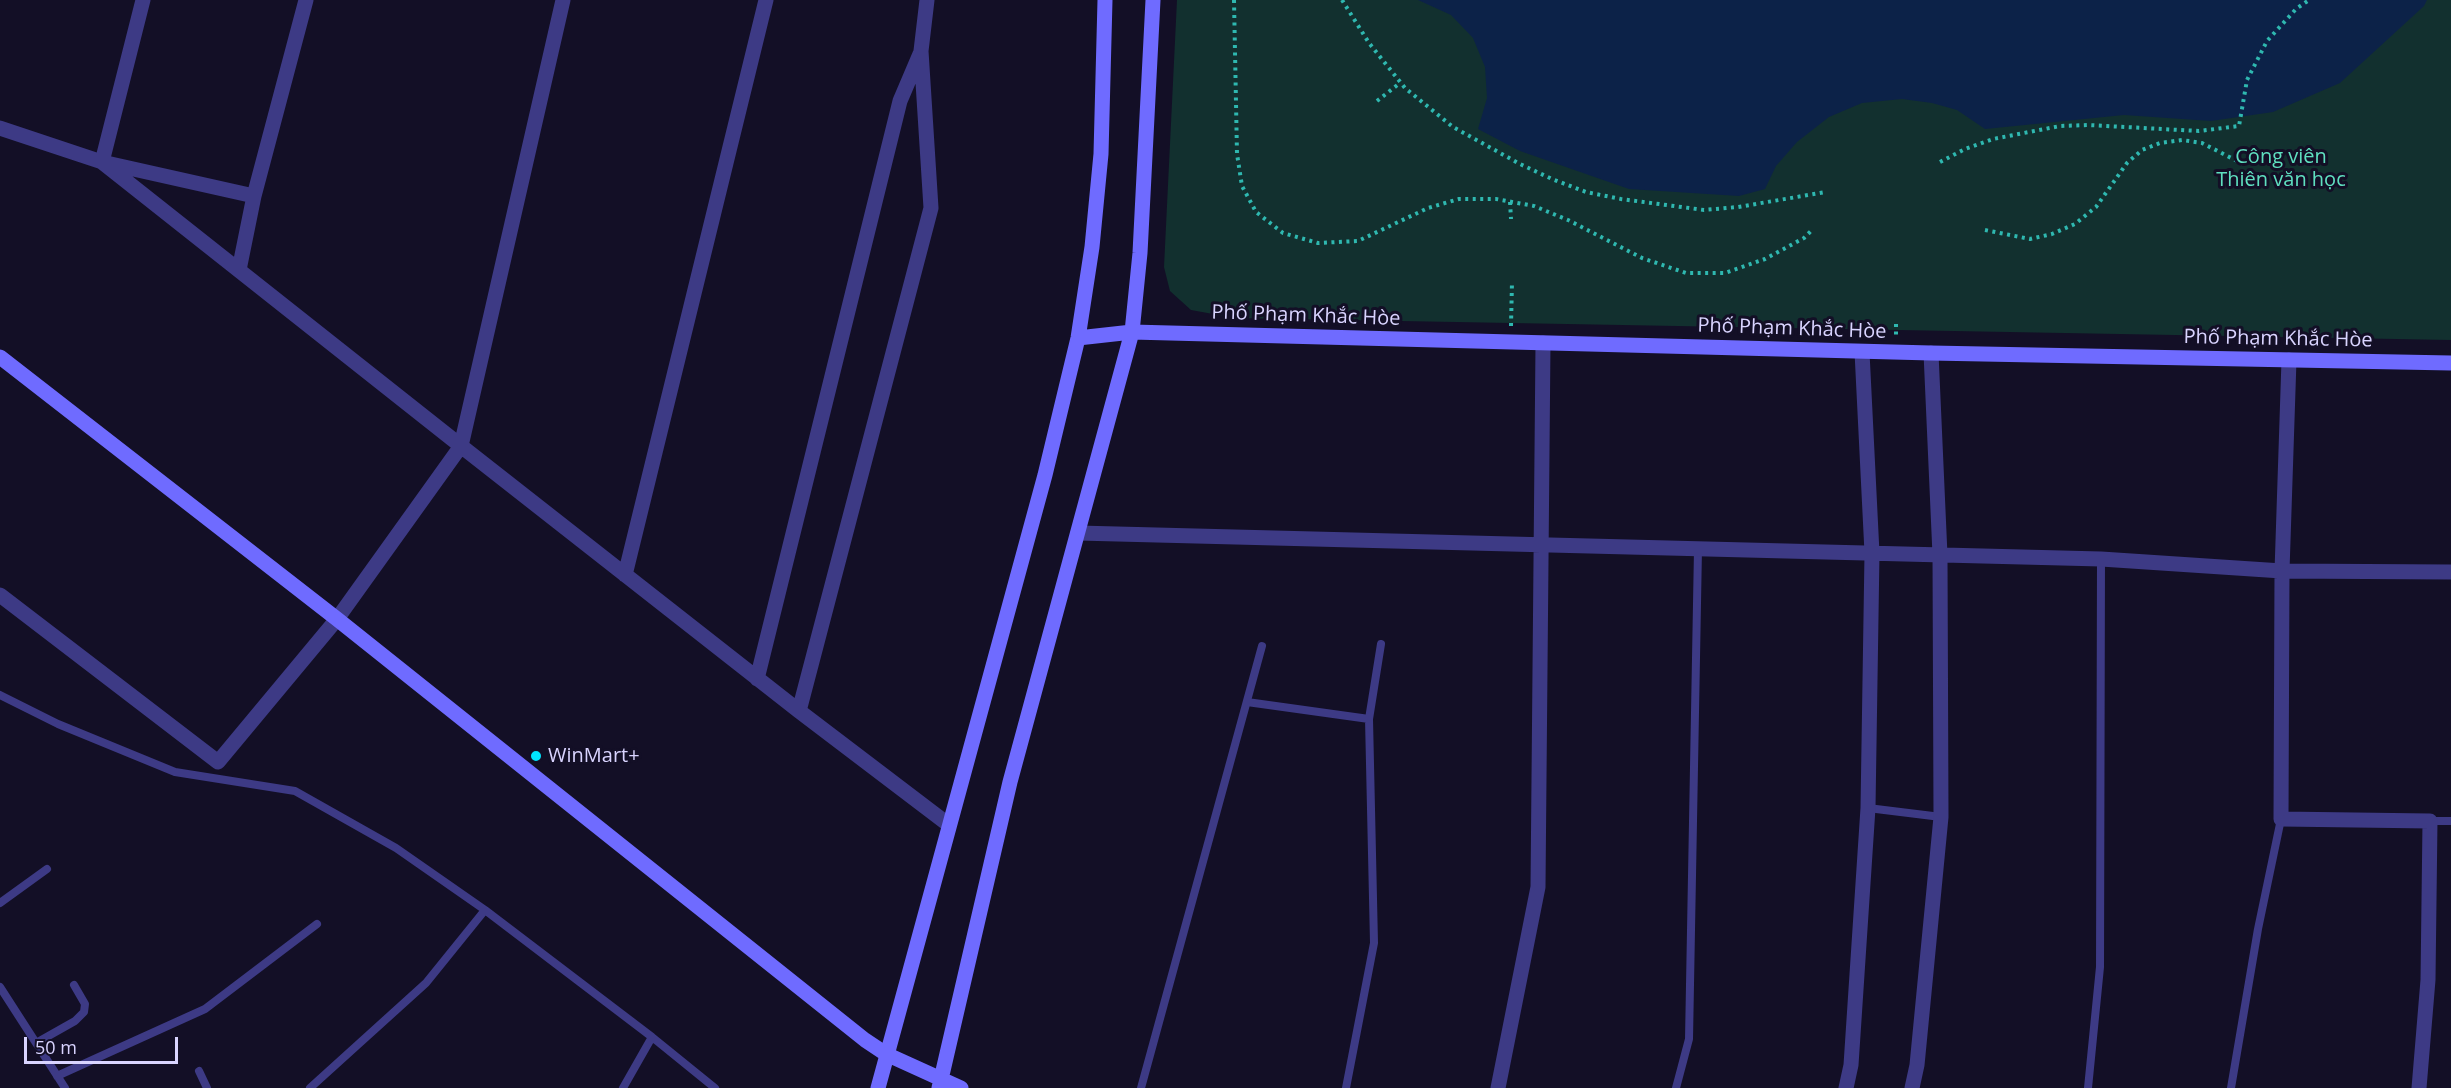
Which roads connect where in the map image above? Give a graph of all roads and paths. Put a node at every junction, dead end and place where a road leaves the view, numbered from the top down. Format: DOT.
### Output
graph roads {
  1 [pos="143,0"];
  2 [pos="306,0"];
  3 [pos="563,0"];
  4 [pos="766,0"];
  5 [pos="927,0"];
  6 [pos="1105,0"];
  7 [pos="1153,0"];
  8 [pos="1234,0"];
  9 [pos="1342,0"];
  10 [pos="2309,0"];
  11 [pos="921,51"];
  12 [pos="1401,83"];
  13 [pos="1377,101"];
  14 [pos="0,128"];
  15 [pos="102,162"];
  16 [pos="1940,162"];
  17 [pos="2243,164"];
  18 [pos="1826,192"];
  19 [pos="254,196"];
  20 [pos="1510,202"];
  21 [pos="1511,219"];
  22 [pos="1812,230"];
  23 [pos="1985,230"];
  24 [pos="239,270"];
  25 [pos="1512,282"];
  26 [pos="1132,332"];
  27 [pos="1078,338"];
  28 [pos="1511,342"];
  29 [pos="1543,343"];
  30 [pos="1862,352"];
  31 [pos="1931,353"];
  32 [pos="1,360"];
  33 [pos="2289,360"];
  34 [pos="2451,363"];
  35 [pos="461,446"];
  36 [pos="1078,533"];
  37 [pos="1541,545"];
  38 [pos="1698,549"];
  39 [pos="1872,553"];
  40 [pos="1940,555"];
  41 [pos="2101,559"];
  42 [pos="2282,571"];
  43 [pos="2451,572"];
  44 [pos="625,575"];
  45 [pos="0,595"];
  46 [pos="337,619"];
  47 [pos="1381,644"];
  48 [pos="1262,646"];
  49 [pos="757,678"];
  50 [pos="0,695"];
  51 [pos="1247,702"];
  52 [pos="799,711"];
  53 [pos="1369,720"];
  54 [pos="1868,808"];
  55 [pos="1941,818"];
  56 [pos="2281,819"];
  57 [pos="2430,821"];
  58 [pos="2451,821"];
  59 [pos="949,825"];
  60 [pos="47,869"];
  61 [pos="0,903"];
  62 [pos="485,910"];
  63 [pos="317,924"];
  64 [pos="74,985"];
  65 [pos="0,987"];
  66 [pos="652,1038"];
  67 [pos="36,1043"];
  68 [pos="886,1054"];
  69 [pos="198,1071"];
  70 [pos="57,1076"];
  71 [pos="940,1084"];
  72 [pos="65,1088"];
  73 [pos="207,1088"];
  74 [pos="310,1088"];
  75 [pos="623,1088"];
  76 [pos="715,1088"];
  77 [pos="878,1088"];
  78 [pos="961,1088"];
  79 [pos="1141,1088"];
  80 [pos="1346,1088"];
  81 [pos="1498,1088"];
  82 [pos="1676,1088"];
  83 [pos="1846,1088"];
  84 [pos="1912,1088"];
  85 [pos="2088,1088"];
  86 [pos="2231,1088"];
  87 [pos="2419,1088"];
  1 -- 15 [label="street"];
  2 -- 19 [label="street"];
  3 -- 35 [label="street"];
  4 -- 44 [label="street"];
  5 -- 11 [label="street"];
  6 -- 27 [label="street"];
  7 -- 26 [label="street"];
  8 -- 20 [label="path"];
  9 -- 12 [label="path"];
  10 -- 16 [label="path"];
  11 -- 49 [label="street"];
  11 -- 52 [label="street"];
  12 -- 13 [label="path"];
  12 -- 18 [label="path"];
  14 -- 15 [label="street"];
  15 -- 19 [label="street"];
  15 -- 24 [label="street"];
  17 -- 23 [label="path"];
  19 -- 24 [label="street"];
  20 -- 21 [label="path"];
  20 -- 22 [label="path"];
  24 -- 35 [label="street"];
  25 -- 28 [label="path"];
  26 -- 27 [label="street, Phố Phạm Khắc Hòe"];
  26 -- 28 [label="street, Phố Phạm Khắc Hòe"];
  26 -- 36 [label="street"];
  27 -- 59 [label="street"];
  28 -- 29 [label="street, Phố Phạm Khắc Hòe"];
  29 -- 30 [label="street, Phố Phạm Khắc Hòe"];
  29 -- 37 [label="street"];
  30 -- 31 [label="street, Phố Phạm Khắc Hòe"];
  30 -- 39 [label="street"];
  31 -- 33 [label="street, Phố Phạm Khắc Hòe"];
  31 -- 40 [label="street"];
  32 -- 46 [label="street"];
  33 -- 34 [label="street, Phố Phạm Khắc Hòe"];
  33 -- 42 [label="street"];
  35 -- 44 [label="street"];
  35 -- 46 [label="street"];
  36 -- 37 [label="street"];
  36 -- 71 [label="street"];
  37 -- 38 [label="street"];
  37 -- 81 [label="street"];
  38 -- 39 [label="street"];
  38 -- 82 [label="lane"];
  39 -- 40 [label="street"];
  39 -- 54 [label="street"];
  40 -- 41 [label="street"];
  40 -- 55 [label="street"];
  41 -- 42 [label="street"];
  41 -- 85 [label="lane"];
  42 -- 43 [label="street"];
  42 -- 56 [label="street"];
  44 -- 49 [label="street"];
  45 -- 46 [label="street"];
  46 -- 68 [label="street"];
  47 -- 53 [label="lane"];
  48 -- 51 [label="lane"];
  49 -- 52 [label="street"];
  50 -- 62 [label="lane"];
  51 -- 53 [label="lane"];
  51 -- 79 [label="lane"];
  52 -- 59 [label="street"];
  53 -- 80 [label="lane"];
  54 -- 55 [label="lane"];
  54 -- 83 [label="street"];
  55 -- 84 [label="street"];
  56 -- 57 [label="street"];
  56 -- 86 [label="lane"];
  57 -- 58 [label="lane"];
  57 -- 87 [label="street"];
  59 -- 68 [label="street"];
  60 -- 61 [label="lane"];
  62 -- 66 [label="lane"];
  62 -- 74 [label="lane"];
  63 -- 70 [label="lane"];
  64 -- 67 [label="lane"];
  65 -- 67 [label="lane"];
  66 -- 75 [label="lane"];
  66 -- 76 [label="lane"];
  67 -- 70 [label="lane"];
  68 -- 71 [label="street"];
  68 -- 77 [label="street"];
  69 -- 73 [label="lane"];
  70 -- 72 [label="lane"];
  71 -- 78 [label="street"];
}
